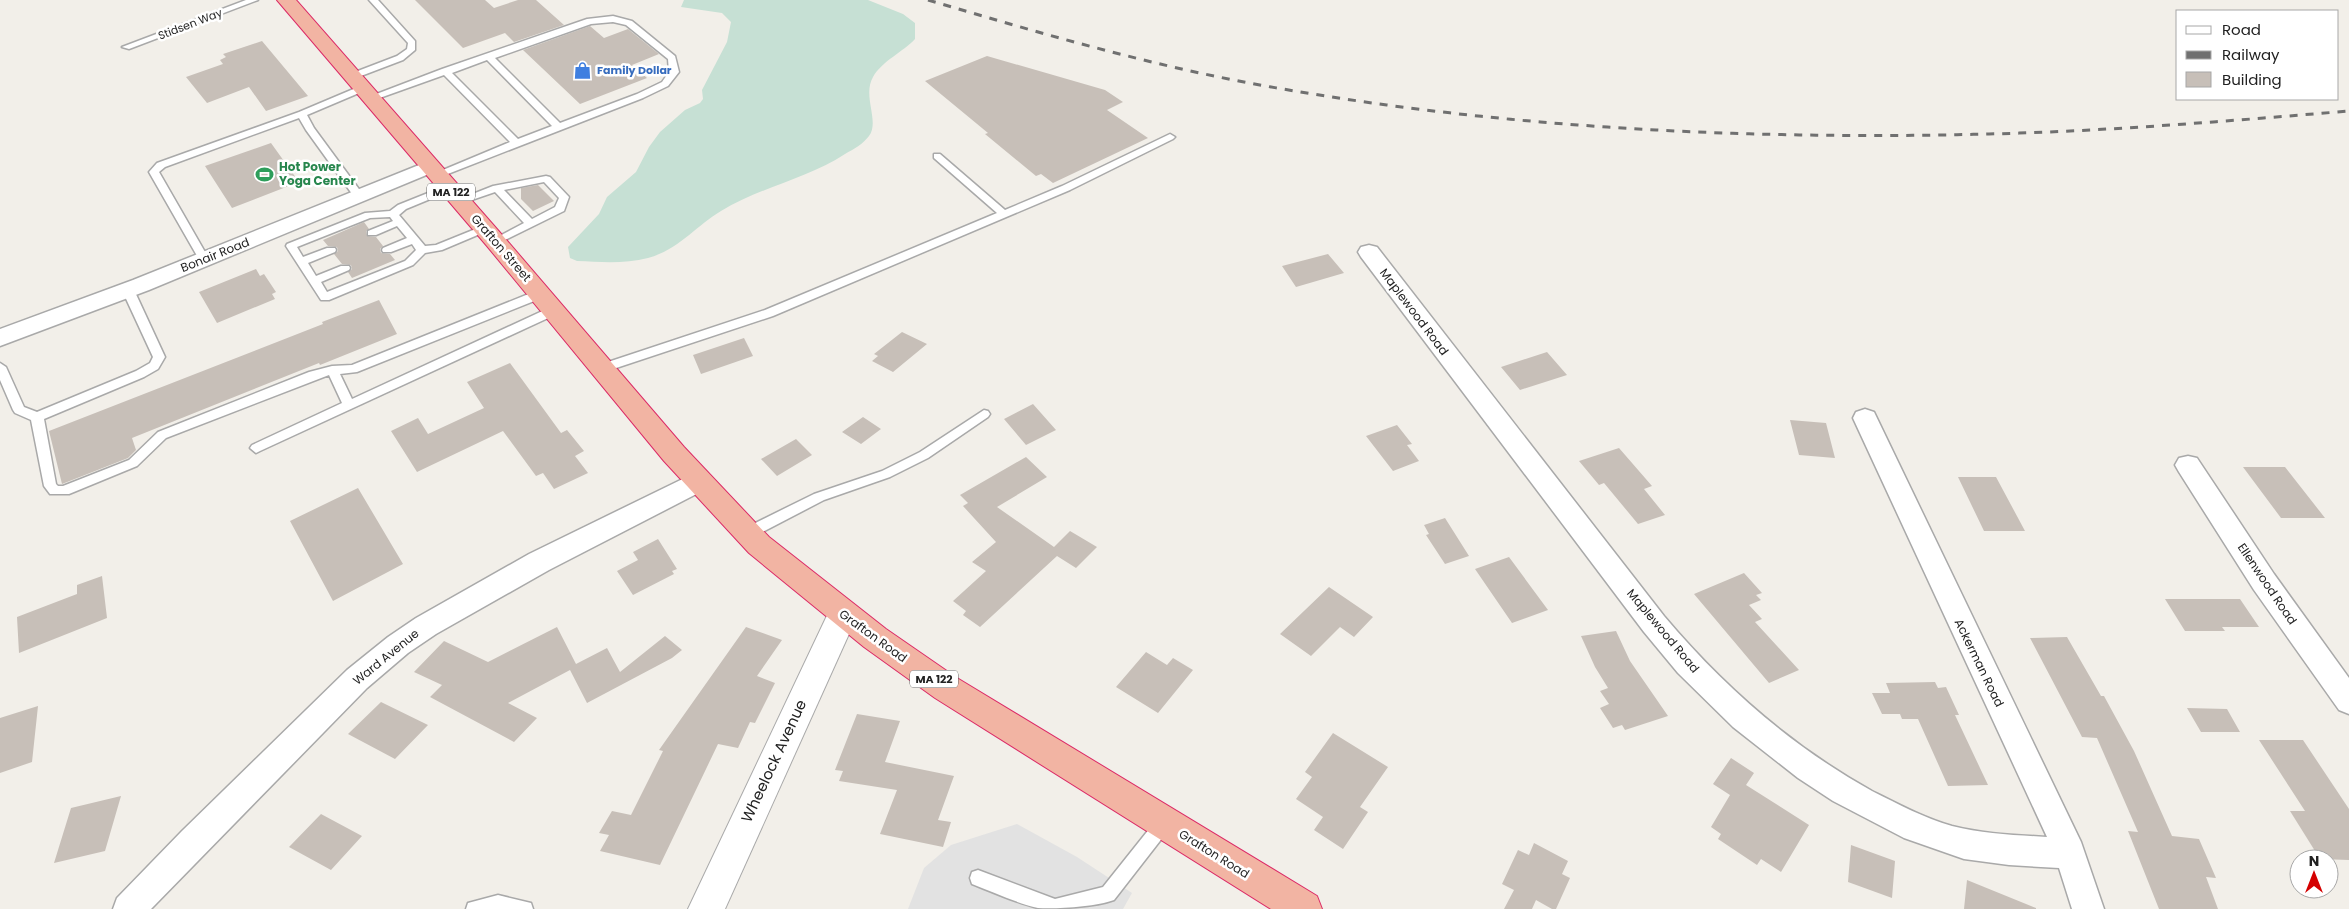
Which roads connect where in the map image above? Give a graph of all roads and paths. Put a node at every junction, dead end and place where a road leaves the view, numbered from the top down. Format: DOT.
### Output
graph roads {
  1 [pos="254,0"];
  2 [pos="286,0"];
  3 [pos="373,0"];
  4 [pos="126,47"];
  5 [pos="488,56"];
  6 [pos="445,71"];
  7 [pos="362,87"];
  8 [pos="302,114"];
  9 [pos="559,127"];
  10 [pos="1170,137"];
  11 [pos="516,143"];
  12 [pos="937,156"];
  13 [pos="443,183"];
  14 [pos="497,188"];
  15 [pos="359,196"];
  16 [pos="1004,214"];
  17 [pos="396,218"];
  18 [pos="530,224"];
  19 [pos="372,233"];
  20 [pos="489,235"];
  21 [pos="413,240"];
  22 [pos="331,250"];
  23 [pos="387,250"];
  24 [pos="422,250"];
  25 [pos="1369,252"];
  26 [pos="204,259"];
  27 [pos="302,261"];
  28 [pos="345,268"];
  29 [pos="314,281"];
  30 [pos="128,290"];
  31 [pos="540,294"];
  32 [pos="555,310"];
  33 [pos="0,338"];
  34 [pos="0,367"];
  35 [pos="332,370"];
  36 [pos="610,376"];
  37 [pos="349,405"];
  38 [pos="984,414"];
  39 [pos="37,417"];
  40 [pos="1865,418"];
  41 [pos="256,448"];
  42 [pos="2188,465"];
  43 [pos="699,481"];
  44 [pos="748,533"];
  45 [pos="843,614"];
  46 [pos="2346,691"];
  47 [pos="1164,823"];
  48 [pos="2070,853"];
  49 [pos="978,878"];
  50 [pos="129,909"];
  51 [pos="474,909"];
  52 [pos="525,909"];
  53 [pos="706,909"];
  54 [pos="1304,909"];
  55 [pos="2088,909"];
  1 -- 4 [label="lane, Stidsen Way"];
  2 -- 7 [label="highway, Grafton Street / MA 122"];
  3 -- 7 [label="lane"];
  5 -- 6 [label="lane"];
  5 -- 9 [label="lane"];
  5 -- 9 [label="lane"];
  6 -- 7 [label="lane"];
  6 -- 11 [label="lane"];
  7 -- 8 [label="lane"];
  7 -- 13 [label="highway, Grafton Street / MA 122"];
  8 -- 15 [label="lane"];
  8 -- 26 [label="lane"];
  9 -- 11 [label="lane"];
  10 -- 16 [label="lane"];
  11 -- 13 [label="lane"];
  12 -- 16 [label="lane"];
  13 -- 14 [label="lane"];
  13 -- 15 [label="street, Bonair Road"];
  13 -- 17 [label="lane"];
  13 -- 20 [label="highway, Grafton Street / MA 122"];
  14 -- 18 [label="lane"];
  14 -- 18 [label="lane"];
  15 -- 26 [label="street, Bonair Road"];
  16 -- 36 [label="lane"];
  17 -- 19 [label="lane"];
  17 -- 21 [label="lane"];
  17 -- 27 [label="lane"];
  18 -- 20 [label="lane"];
  20 -- 24 [label="lane"];
  20 -- 31 [label="highway, Grafton Street / MA 122"];
  21 -- 23 [label="lane"];
  21 -- 24 [label="lane"];
  22 -- 27 [label="lane"];
  24 -- 29 [label="lane"];
  25 -- 48 [label="street, Maplewood Road"];
  26 -- 30 [label="street, Bonair Road"];
  27 -- 29 [label="lane"];
  28 -- 29 [label="lane"];
  30 -- 33 [label="street, Bonair Road"];
  30 -- 39 [label="lane"];
  31 -- 32 [label="highway, Grafton Street / MA 122"];
  31 -- 35 [label="lane"];
  32 -- 36 [label="highway, Grafton Street / MA 122"];
  32 -- 37 [label="lane"];
  34 -- 39 [label="lane"];
  35 -- 37 [label="lane"];
  35 -- 39 [label="lane"];
  36 -- 43 [label="highway, Grafton Road / MA 122"];
  37 -- 41 [label="lane"];
  38 -- 44 [label="lane"];
  40 -- 48 [label="street, Ackerman Road"];
  42 -- 46 [label="street, Ellenwood Road"];
  43 -- 44 [label="highway, Grafton Road / MA 122"];
  43 -- 50 [label="street, Ward Avenue"];
  44 -- 45 [label="highway, Grafton Road / MA 122"];
  45 -- 47 [label="highway, Grafton Road / MA 122"];
  45 -- 53 [label="street, Wheelock Avenue"];
  47 -- 49 [label="lane"];
  47 -- 54 [label="highway, Grafton Road / MA 122"];
  48 -- 55 [label="street, Ackerman Road"];
  51 -- 52 [label="lane"];
}
